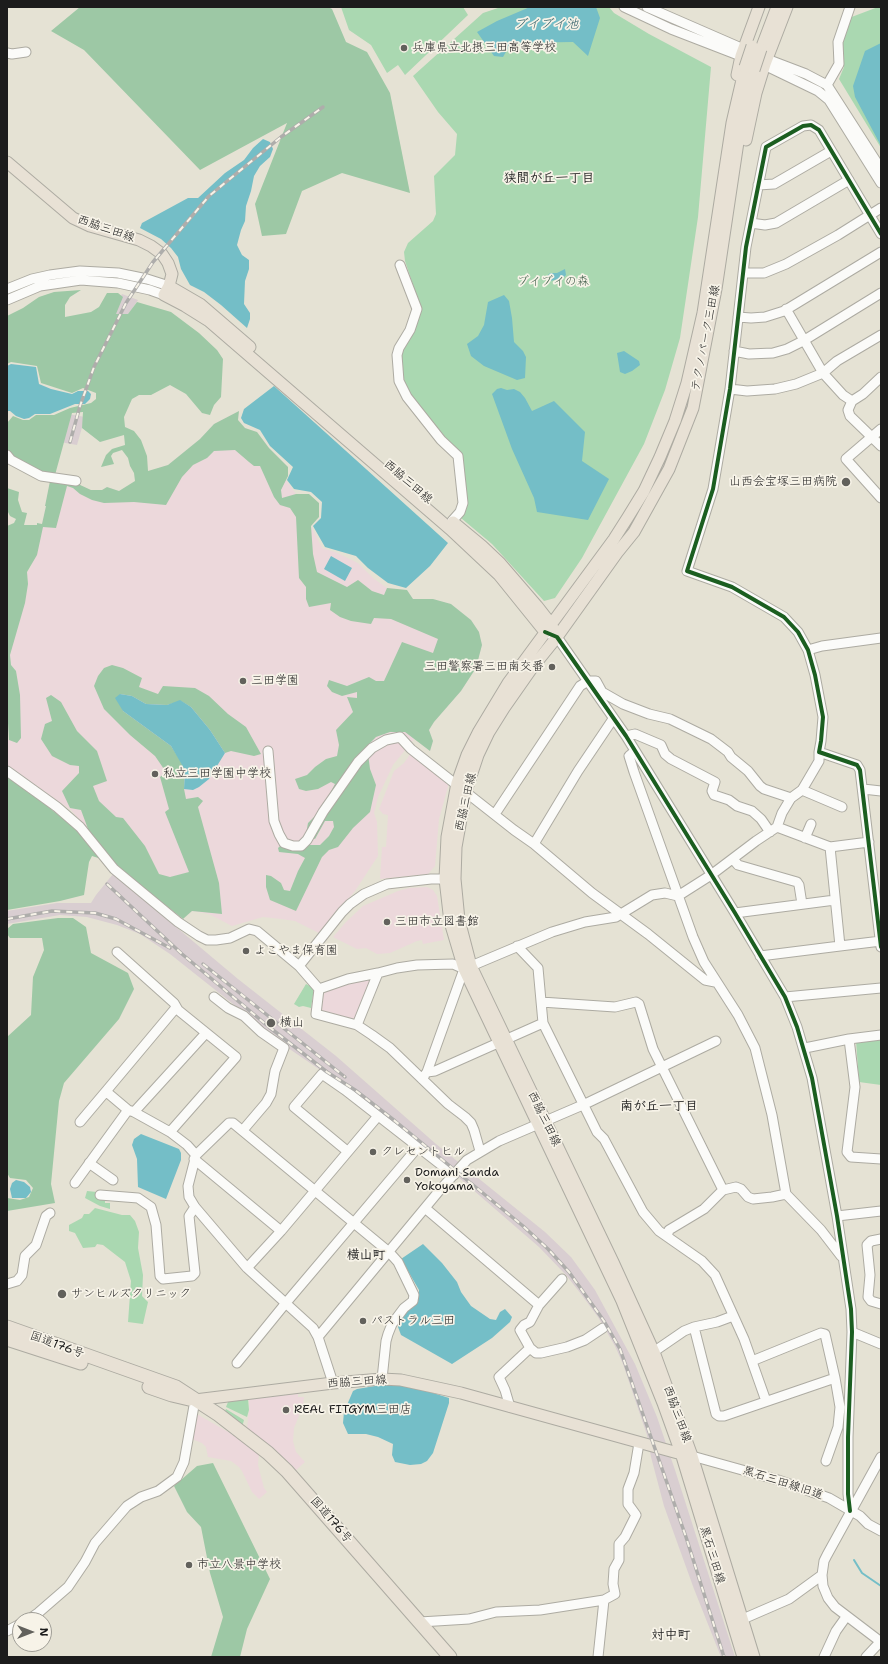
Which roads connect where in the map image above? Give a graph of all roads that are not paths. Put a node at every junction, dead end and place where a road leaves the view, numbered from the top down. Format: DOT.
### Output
graph roads {
  1 [pos="624,7"];
  2 [pos="647,7"];
  3 [pos="759,7"];
  4 [pos="767,7"];
  5 [pos="777,7"];
  6 [pos="787,7"];
  7 [pos="850,7"];
  8 [pos="749,50"];
  9 [pos="26,52"];
  10 [pos="7,53"];
  11 [pos="766,62"];
  12 [pos="749,69"];
  13 [pos="828,86"];
  14 [pos="831,150"];
  15 [pos="7,162"];
  16 [pos="881,169"];
  17 [pos="849,180"];
  18 [pos="881,183"];
  19 [pos="758,185"];
  20 [pos="881,208"];
  21 [pos="870,214"];
  22 [pos="751,223"];
  23 [pos="881,234"];
  24 [pos="881,252"];
  25 [pos="400,266"];
  26 [pos="744,273"];
  27 [pos="7,290"];
  28 [pos="167,291"];
  29 [pos="881,293"];
  30 [pos="7,300"];
  31 [pos="786,310"];
  32 [pos="738,317"];
  33 [pos="881,336"];
  34 [pos="803,341"];
  35 [pos="734,351"];
  36 [pos="823,373"];
  37 [pos="881,377"];
  38 [pos="730,388"];
  39 [pos="852,401"];
  40 [pos="693,408"];
  41 [pos="881,429"];
  42 [pos="872,437"];
  43 [pos="881,446"];
  44 [pos="7,455"];
  45 [pos="76,481"];
  46 [pos="881,498"];
  47 [pos="628,517"];
  48 [pos="452,522"];
  49 [pos="548,628"];
  50 [pos="557,638"];
  51 [pos="881,638"];
  52 [pos="808,650"];
  53 [pos="588,680"];
  54 [pos="613,719"];
  55 [pos="626,736"];
  56 [pos="268,751"];
  57 [pos="635,751"];
  58 [pos="819,752"];
  59 [pos="7,771"];
  60 [pos="457,784"];
  61 [pos="863,789"];
  62 [pos="802,790"];
  63 [pos="466,791"];
  64 [pos="881,791"];
  65 [pos="791,798"];
  66 [pos="842,807"];
  67 [pos="495,814"];
  68 [pos="811,824"];
  69 [pos="774,830"];
  70 [pos="805,838"];
  71 [pos="869,842"];
  72 [pos="534,844"];
  73 [pos="830,847"];
  74 [pos="733,859"];
  75 [pos="711,875"];
  76 [pos="450,879"];
  77 [pos="678,896"];
  78 [pos="834,900"];
  79 [pos="802,904"];
  80 [pos="735,913"];
  81 [pos="622,914"];
  82 [pos="881,943"];
  83 [pos="517,946"];
  84 [pos="840,946"];
  85 [pos="117,952"];
  86 [pos="760,956"];
  87 [pos="298,966"];
  88 [pos="467,967"];
  89 [pos="378,973"];
  90 [pos="715,982"];
  91 [pos="881,988"];
  92 [pos="319,989"];
  93 [pos="214,997"];
  94 [pos="784,997"];
  95 [pos="540,1002"];
  96 [pos="178,1010"];
  97 [pos="543,1023"];
  98 [pos="357,1026"];
  99 [pos="206,1033"];
  100 [pos="881,1034"];
  101 [pos="849,1039"];
  102 [pos="502,1041"];
  103 [pos="716,1041"];
  104 [pos="805,1048"];
  105 [pos="662,1066"];
  106 [pos="425,1076"];
  107 [pos="106,1090"];
  108 [pos="585,1104"];
  109 [pos="131,1111"];
  110 [pos="378,1116"];
  111 [pos="80,1122"];
  112 [pos="542,1124"];
  113 [pos="243,1130"];
  114 [pos="170,1132"];
  115 [pos="418,1147"];
  116 [pos="347,1151"];
  117 [pos="480,1151"];
  118 [pos="195,1157"];
  119 [pos="881,1159"];
  120 [pos="89,1163"];
  121 [pos="454,1175"];
  122 [pos="113,1180"];
  123 [pos="75,1183"];
  124 [pos="314,1190"];
  125 [pos="723,1190"];
  126 [pos="786,1194"];
  127 [pos="100,1195"];
  128 [pos="195,1207"];
  129 [pos="425,1208"];
  130 [pos="881,1211"];
  131 [pos="50,1213"];
  132 [pos="837,1216"];
  133 [pos="354,1223"];
  134 [pos="281,1231"];
  135 [pos="667,1236"];
  136 [pos="881,1239"];
  137 [pos="389,1252"];
  138 [pos="842,1257"];
  139 [pos="247,1268"];
  140 [pos="562,1279"];
  141 [pos="7,1284"];
  142 [pos="285,1304"];
  143 [pos="881,1304"];
  144 [pos="539,1305"];
  145 [pos="733,1316"];
  146 [pos="7,1327"];
  147 [pos="694,1327"];
  148 [pos="603,1328"];
  149 [pos="852,1332"];
  150 [pos="318,1337"];
  151 [pos="7,1338"];
  152 [pos="881,1344"];
  153 [pos="530,1348"];
  154 [pos="649,1354"];
  155 [pos="752,1361"];
  156 [pos="237,1363"];
  157 [pos="835,1378"];
  158 [pos="382,1379"];
  159 [pos="333,1383"];
  160 [pos="176,1387"];
  161 [pos="218,1396"];
  162 [pos="195,1400"];
  163 [pos="766,1401"];
  164 [pos="510,1407"];
  165 [pos="240,1431"];
  166 [pos="638,1443"];
  167 [pos="681,1453"];
  168 [pos="692,1456"];
  169 [pos="881,1457"];
  170 [pos="826,1461"];
  171 [pos="850,1511"];
  172 [pos="881,1531"];
  173 [pos="822,1575"];
  174 [pos="604,1600"];
  175 [pos="39,1612"];
  176 [pos="846,1617"];
  177 [pos="420,1622"];
  178 [pos="738,1622"];
  179 [pos="881,1642"];
  180 [pos="450,1657"];
  181 [pos="598,1657"];
  182 [pos="743,1657"];
  183 [pos="754,1657"];
  184 [pos="824,1657"];
  185 [pos="866,1657"];
  1 -- 8 [label="street"];
  2 -- 8 [label="street"];
  3 -- 8 [label="main road"];
  4 -- 8 [label="main road, テクノパーク三田線"];
  5 -- 8 [label="main road, テクノパーク三田線"];
  6 -- 11 [label="main road"];
  7 -- 13 [label="street"];
  8 -- 11 [label="street"];
  8 -- 12 [label="main road, テクノパーク三田線, bridge"];
  8 -- 47 [label="main road"];
  9 -- 10 [label="street"];
  11 -- 13 [label="street"];
  11 -- 18 [label="street"];
  11 -- 40 [label="main road"];
  12 -- 40 [label="main road, テクノパーク三田線"];
  12 -- 47 [label="main road, テクノパーク三田線"];
  13 -- 16 [label="street"];
  14 -- 17 [label="street"];
  14 -- 19 [label="street"];
  14 -- 19 [label="street"];
  15 -- 28 [label="main road, 西脇三田線"];
  17 -- 21 [label="street"];
  17 -- 22 [label="street"];
  19 -- 22 [label="street"];
  20 -- 21 [label="street"];
  21 -- 23 [label="street"];
  21 -- 26 [label="street"];
  22 -- 26 [label="street"];
  24 -- 31 [label="street"];
  25 -- 48 [label="street"];
  26 -- 32 [label="street"];
  27 -- 28 [label="street"];
  28 -- 30 [label="street"];
  28 -- 48 [label="main road, 西脇三田線"];
  28 -- 49 [label="main road, 西脇三田線"];
  29 -- 34 [label="street"];
  31 -- 32 [label="street"];
  31 -- 34 [label="street"];
  32 -- 35 [label="street"];
  33 -- 36 [label="street"];
  34 -- 35 [label="street"];
  34 -- 36 [label="street"];
  35 -- 38 [label="street"];
  36 -- 38 [label="street"];
  36 -- 39 [label="street"];
  37 -- 39 [label="street"];
  38 -- 52 [label="street"];
  39 -- 42 [label="street"];
  40 -- 50 [label="main road, テクノパーク三田線"];
  41 -- 42 [label="street"];
  42 -- 43 [label="street"];
  42 -- 46 [label="street"];
  44 -- 45 [label="street"];
  47 -- 49 [label="main road, テクノパーク三田線"];
  48 -- 49 [label="main road, 西脇三田線"];
  49 -- 50 [label="main road, 西脇三田線"];
  49 -- 60 [label="main road, 西脇三田線"];
  50 -- 53 [label="street"];
  50 -- 63 [label="main road, 西脇三田線"];
  51 -- 52 [label="street"];
  52 -- 58 [label="street"];
  53 -- 54 [label="street"];
  53 -- 65 [label="street"];
  53 -- 67 [label="street"];
  54 -- 55 [label="street"];
  54 -- 72 [label="street"];
  55 -- 57 [label="street"];
  55 -- 69 [label="street"];
  56 -- 60 [label="street"];
  57 -- 75 [label="street"];
  57 -- 77 [label="street"];
  58 -- 61 [label="street"];
  58 -- 62 [label="street"];
  59 -- 87 [label="street"];
  60 -- 63 [label="street"];
  60 -- 76 [label="main road, 西脇三田線"];
  61 -- 64 [label="street"];
  61 -- 71 [label="street"];
  62 -- 65 [label="street"];
  62 -- 66 [label="street"];
  63 -- 67 [label="street"];
  63 -- 76 [label="main road, 西脇三田線"];
  65 -- 69 [label="street"];
  67 -- 72 [label="street"];
  68 -- 70 [label="street"];
  69 -- 70 [label="street"];
  69 -- 74 [label="street"];
  70 -- 73 [label="street"];
  71 -- 73 [label="street"];
  71 -- 82 [label="street"];
  72 -- 81 [label="street"];
  73 -- 78 [label="street"];
  74 -- 75 [label="street"];
  74 -- 79 [label="street"];
  75 -- 77 [label="street"];
  75 -- 80 [label="street"];
  76 -- 87 [label="street"];
  76 -- 88 [label="main road, 西脇三田線"];
  77 -- 81 [label="street"];
  77 -- 90 [label="street"];
  78 -- 79 [label="street"];
  78 -- 84 [label="street"];
  79 -- 80 [label="street"];
  80 -- 86 [label="street"];
  81 -- 83 [label="street"];
  81 -- 90 [label="street"];
  82 -- 84 [label="street"];
  83 -- 88 [label="street"];
  83 -- 95 [label="street"];
  84 -- 86 [label="street"];
  85 -- 96 [label="street"];
  86 -- 94 [label="street"];
  87 -- 92 [label="street"];
  88 -- 89 [label="street"];
  88 -- 102 [label="main road, 西脇三田線"];
  88 -- 106 [label="street"];
  89 -- 92 [label="street"];
  89 -- 98 [label="street"];
  90 -- 126 [label="street"];
  91 -- 94 [label="street"];
  92 -- 98 [label="street"];
  93 -- 113 [label="street"];
  94 -- 104 [label="street"];
  95 -- 97 [label="street"];
  95 -- 105 [label="street"];
  96 -- 99 [label="street"];
  96 -- 107 [label="street"];
  97 -- 102 [label="street"];
  97 -- 108 [label="street"];
  98 -- 106 [label="street"];
  99 -- 109 [label="street"];
  99 -- 114 [label="street"];
  100 -- 101 [label="street"];
  101 -- 104 [label="street"];
  101 -- 119 [label="street"];
  102 -- 106 [label="street"];
  102 -- 112 [label="main road, 西脇三田線"];
  103 -- 105 [label="street"];
  104 -- 132 [label="street"];
  105 -- 108 [label="street"];
  105 -- 125 [label="street"];
  106 -- 117 [label="street"];
  107 -- 109 [label="street"];
  107 -- 111 [label="street"];
  108 -- 112 [label="street"];
  108 -- 135 [label="street"];
  109 -- 114 [label="street"];
  109 -- 120 [label="street"];
  110 -- 115 [label="street"];
  110 -- 116 [label="street"];
  110 -- 116 [label="street"];
  112 -- 117 [label="street"];
  112 -- 154 [label="main road, 西脇三田線"];
  113 -- 118 [label="street"];
  113 -- 124 [label="street"];
  114 -- 118 [label="street"];
  115 -- 121 [label="street"];
  115 -- 133 [label="street"];
  116 -- 124 [label="street"];
  117 -- 121 [label="street"];
  118 -- 128 [label="street"];
  118 -- 134 [label="street"];
  120 -- 122 [label="street"];
  120 -- 123 [label="street"];
  121 -- 129 [label="street"];
  124 -- 133 [label="street"];
  124 -- 134 [label="street"];
  125 -- 126 [label="street"];
  125 -- 135 [label="street"];
  126 -- 138 [label="street"];
  127 -- 128 [label="street"];
  128 -- 139 [label="street"];
  129 -- 137 [label="street"];
  129 -- 144 [label="street"];
  130 -- 132 [label="street"];
  131 -- 141 [label="street"];
  132 -- 138 [label="street"];
  133 -- 137 [label="street"];
  133 -- 142 [label="street"];
  134 -- 139 [label="street"];
  135 -- 145 [label="street"];
  136 -- 143 [label="street"];
  137 -- 150 [label="street"];
  137 -- 158 [label="street"];
  138 -- 149 [label="street"];
  139 -- 142 [label="street"];
  140 -- 144 [label="street"];
  142 -- 150 [label="street"];
  142 -- 156 [label="street"];
  144 -- 153 [label="street"];
  145 -- 147 [label="street"];
  145 -- 155 [label="street"];
  146 -- 160 [label="highway, 国道176号"];
  147 -- 154 [label="street"];
  147 -- 163 [label="street"];
  148 -- 153 [label="street"];
  149 -- 152 [label="street"];
  149 -- 171 [label="street"];
  150 -- 159 [label="street"];
  151 -- 162 [label="highway, 国道176号"];
  153 -- 164 [label="street"];
  154 -- 167 [label="main road, 西脇三田線"];
  154 -- 168 [label="main road, 西脇三田線"];
  155 -- 157 [label="street"];
  155 -- 163 [label="street"];
  157 -- 163 [label="street"];
  157 -- 170 [label="street"];
  158 -- 159 [label="main road, 西脇三田線"];
  158 -- 164 [label="main road, 西脇三田線"];
  159 -- 161 [label="main road, 西脇三田線"];
  160 -- 161 [label="main road, 西脇三田線"];
  160 -- 162 [label="highway, 国道176号"];
  161 -- 162 [label="main road, 西脇三田線"];
  161 -- 165 [label="main road"];
  162 -- 165 [label="highway, 国道176号"];
  162 -- 175 [label="street"];
  164 -- 166 [label="main road, 西脇三田線"];
  165 -- 177 [label="highway, 国道176号"];
  166 -- 167 [label="main road, 西脇三田線"];
  166 -- 174 [label="street"];
  167 -- 168 [label="main road, 西脇三田線"];
  167 -- 178 [label="main road, 黒石三田線"];
  168 -- 171 [label="street, 黒石三田線旧道"];
  168 -- 178 [label="main road, 黒石三田線"];
  169 -- 171 [label="street"];
  171 -- 172 [label="street, 黒石三田線旧道"];
  171 -- 173 [label="street"];
  173 -- 176 [label="street"];
  173 -- 178 [label="street"];
  174 -- 177 [label="street"];
  174 -- 181 [label="street"];
  176 -- 179 [label="street"];
  176 -- 184 [label="street"];
  177 -- 180 [label="highway, 国道176号"];
  178 -- 182 [label="main road, 黒石三田線"];
  178 -- 183 [label="main road, 黒石三田線"];
  179 -- 185 [label="street"];
}
